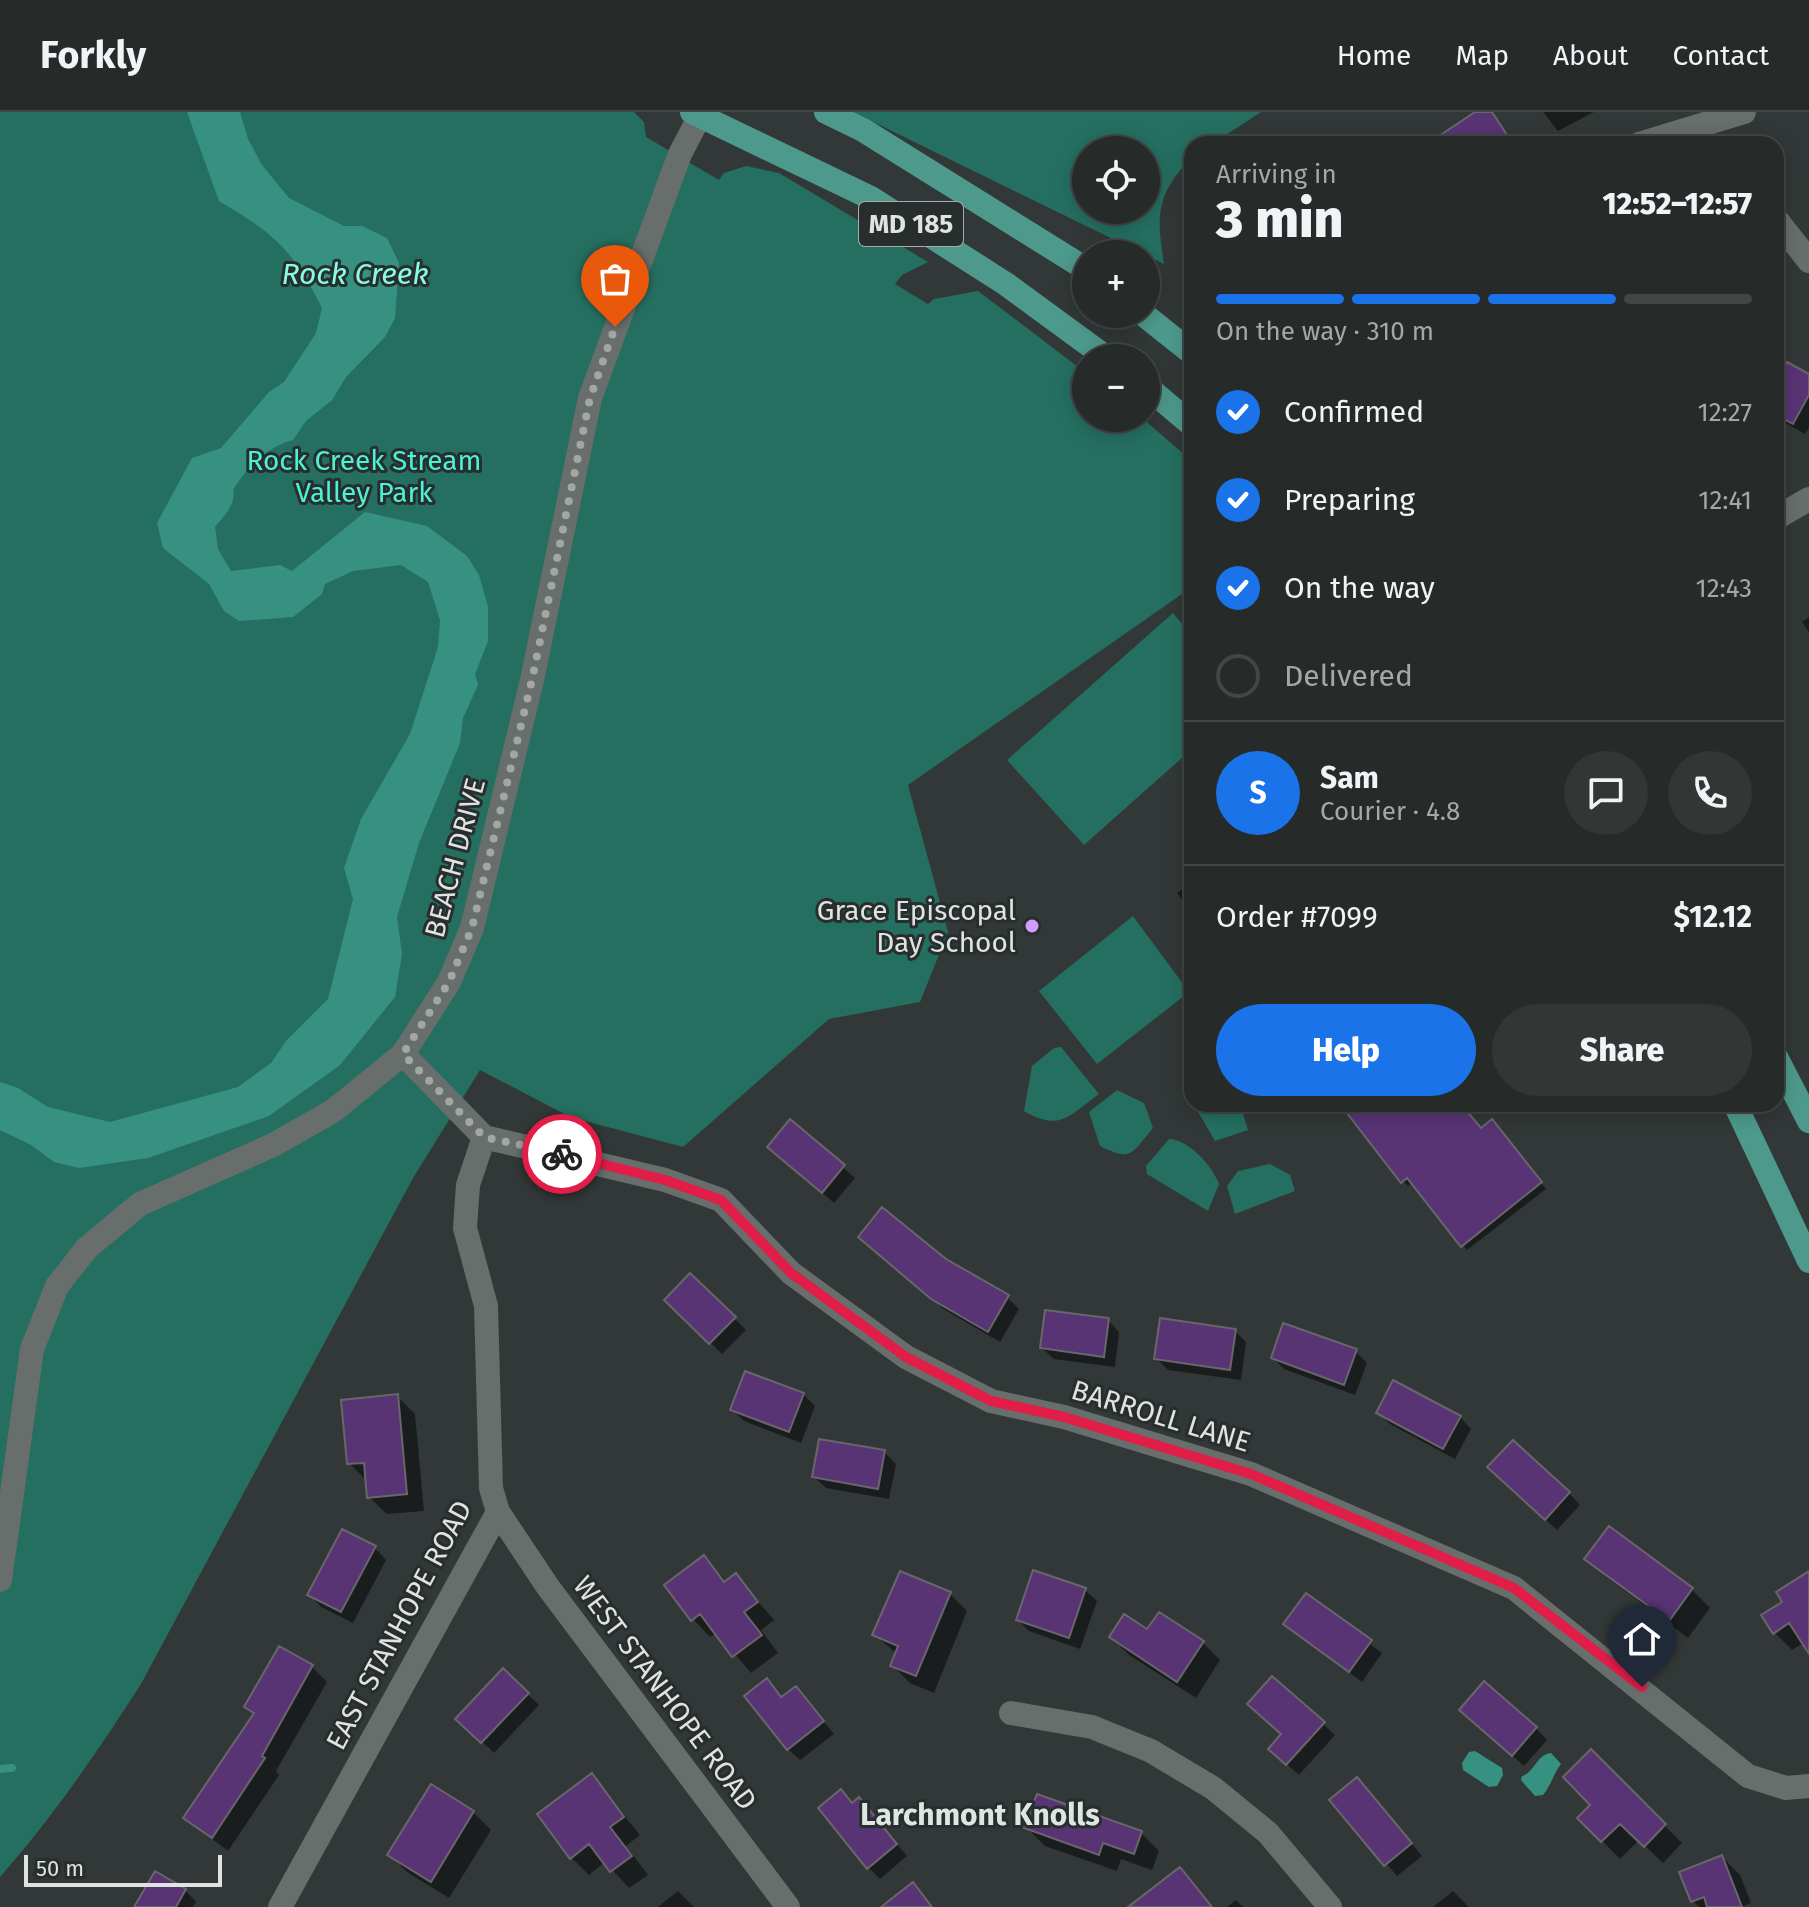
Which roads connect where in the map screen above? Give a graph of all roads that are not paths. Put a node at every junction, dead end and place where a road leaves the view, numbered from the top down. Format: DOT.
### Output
graph roads {
  1 [pos="826,112"];
  2 [pos="1744,112"];
  3 [pos="698,113"];
  4 [pos="1710,135"];
  5 [pos="1655,136"];
  6 [pos="1784,229"];
  7 [pos="1072,260"];
  8 [pos="1809,261"];
  9 [pos="1160,328"];
  10 [pos="1088,344"];
  11 [pos="1184,347"];
  12 [pos="1160,398"];
  13 [pos="1184,418"];
  14 [pos="1809,499"];
  15 [pos="1784,513"];
  16 [pos="403,1054"];
  17 [pos="1784,1073"];
  18 [pos="1739,1112"];
  19 [pos="1809,1121"];
  20 [pos="484,1137"];
  21 [pos="1809,1261"];
  22 [pos="498,1512"];
  23 [pos="0,1580"];
  24 [pos="1011,1713"];
  25 [pos="1809,1786"];
  26 [pos="280,1907"];
  27 [pos="788,1907"];
  28 [pos="1330,1907"];
  1 -- 7 [label="main road, MD 185"];
  2 -- 4 [label="street"];
  3 -- 10 [label="main road, MD 185"];
  3 -- 16 [label="street, BEACH DRIVE"];
  4 -- 5 [label="street"];
  6 -- 8 [label="street"];
  9 -- 11 [label="main road"];
  12 -- 13 [label="main road"];
  14 -- 15 [label="street"];
  16 -- 20 [label="street"];
  16 -- 23 [label="street, BEACH DRIVE"];
  17 -- 19 [label="main road"];
  18 -- 21 [label="main road"];
  20 -- 22 [label="street, EAST STANHOPE ROAD"];
  20 -- 25 [label="street, BARROLL LANE"];
  22 -- 26 [label="street, EAST STANHOPE ROAD"];
  22 -- 27 [label="street, WEST STANHOPE ROAD"];
  24 -- 28 [label="street"];
}
